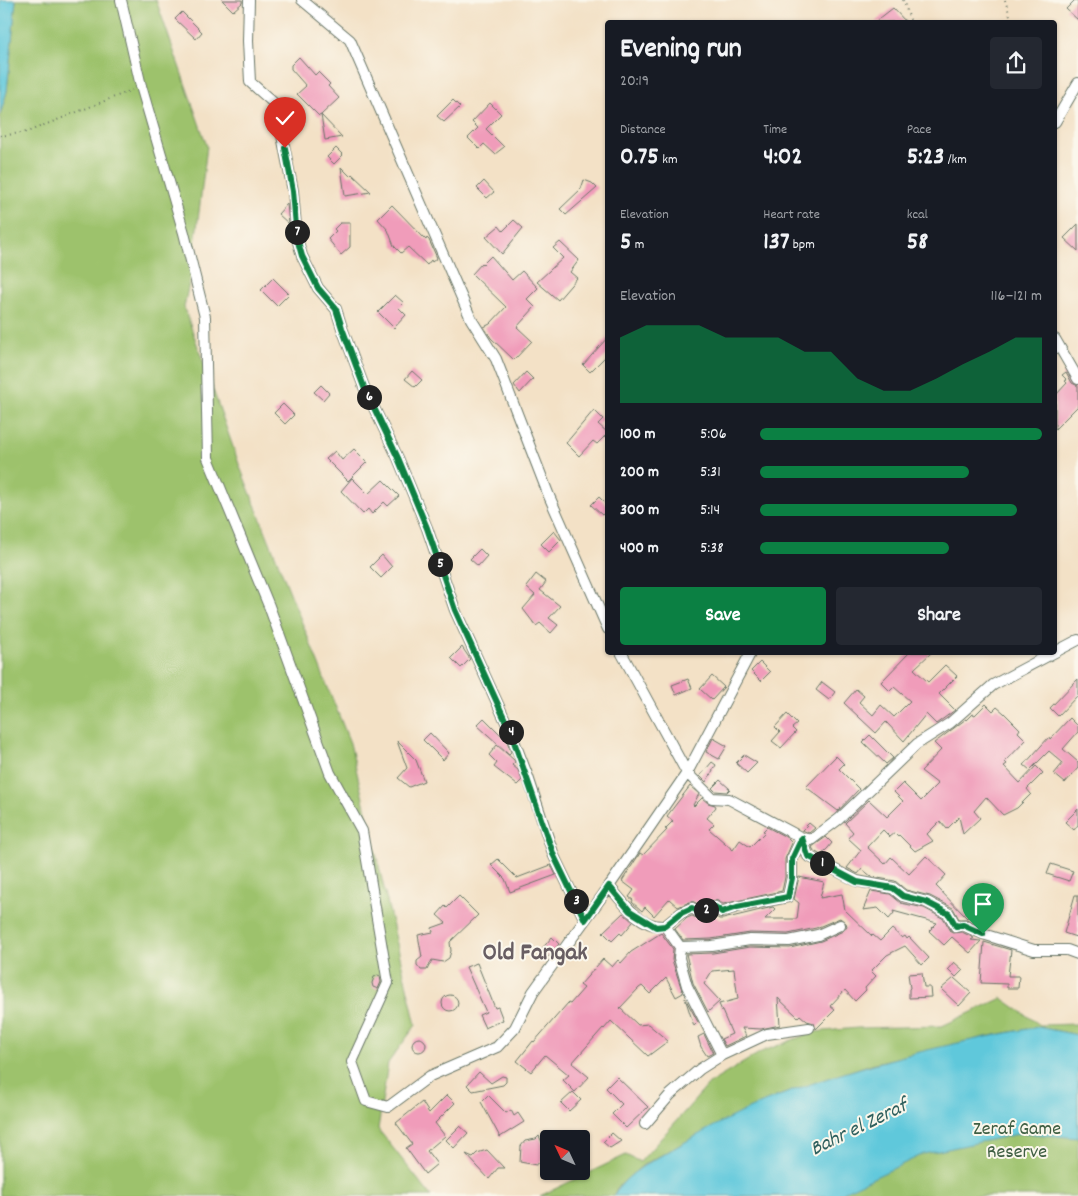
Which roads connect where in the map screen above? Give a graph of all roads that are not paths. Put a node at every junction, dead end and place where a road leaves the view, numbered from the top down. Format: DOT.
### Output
graph roads {
  1 [pos="121,0"];
  2 [pos="249,0"];
  3 [pos="302,0"];
  4 [pos="1078,83"];
  5 [pos="1057,119"];
  6 [pos="1057,342"];
  7 [pos="1078,379"];
  8 [pos="605,621"];
  9 [pos="1078,640"];
  10 [pos="1057,651"];
  11 [pos="623,655"];
  12 [pos="749,655"];
  13 [pos="1049,655"];
  14 [pos="687,773"];
  15 [pos="802,838"];
  16 [pos="609,886"];
  17 [pos="585,920"];
  18 [pos="665,926"];
  19 [pos="840,926"];
  20 [pos="680,947"];
  21 [pos="1078,954"];
  22 [pos="809,1028"];
  23 [pos="722,1056"];
  24 [pos="645,1124"];
  1 -- 17 [label="street"];
  2 -- 17 [label="street"];
  3 -- 8 [label="street"];
  4 -- 5 [label="street"];
  6 -- 7 [label="street"];
  9 -- 10 [label="street"];
  11 -- 14 [label="street"];
  12 -- 14 [label="street"];
  13 -- 15 [label="street"];
  14 -- 15 [label="street"];
  14 -- 16 [label="street"];
  15 -- 18 [label="street"];
  15 -- 21 [label="street"];
  16 -- 17 [label="street"];
  16 -- 18 [label="street"];
  18 -- 20 [label="street"];
  19 -- 20 [label="street"];
  20 -- 23 [label="street"];
  22 -- 23 [label="street"];
  23 -- 24 [label="street"];
}
